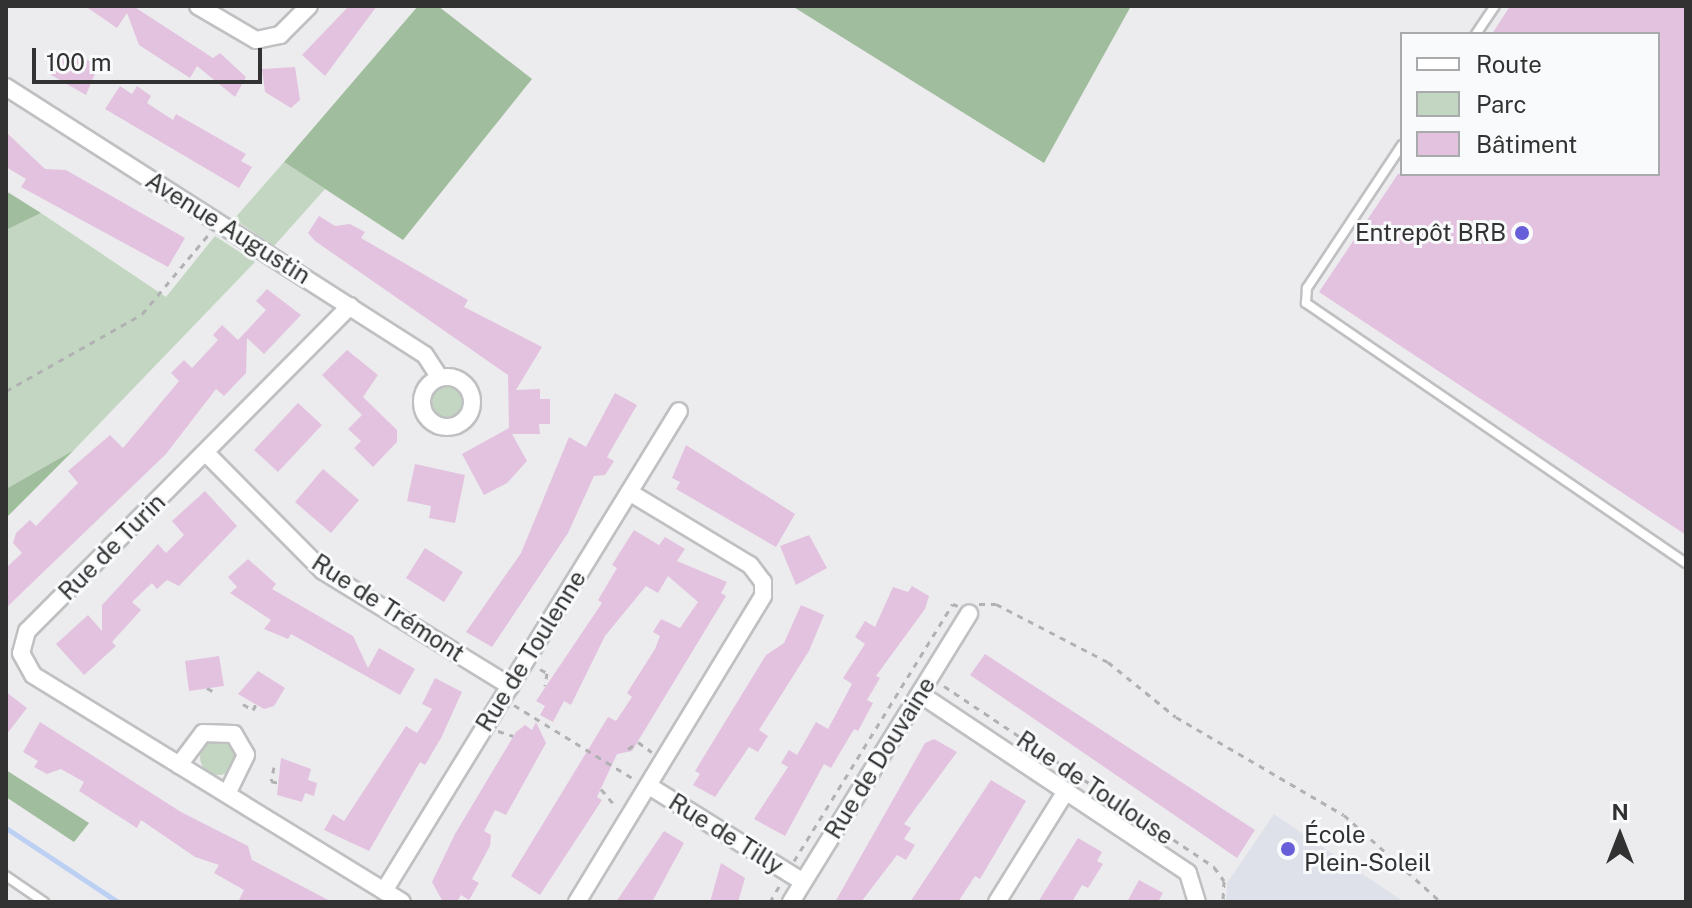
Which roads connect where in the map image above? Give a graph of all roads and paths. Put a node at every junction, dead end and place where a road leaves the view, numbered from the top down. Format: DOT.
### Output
graph roads {
  1 [pos="198,6"];
  2 [pos="309,6"];
  3 [pos="1495,6"];
  4 [pos="1477,32"];
  5 [pos="6,87"];
  6 [pos="1400,148"];
  7 [pos="211,231"];
  8 [pos="350,306"];
  9 [pos="440,378"];
  10 [pos="6,391"];
  11 [pos="679,411"];
  12 [pos="206,453"];
  13 [pos="629,492"];
  14 [pos="1686,563"];
  15 [pos="953,604"];
  16 [pos="969,614"];
  17 [pos="525,661"];
  18 [pos="545,686"];
  19 [pos="943,686"];
  20 [pos="207,688"];
  21 [pos="216,693"];
  22 [pos="510,694"];
  23 [pos="920,694"];
  24 [pos="243,704"];
  25 [pos="256,704"];
  26 [pos="628,749"];
  27 [pos="665,760"];
  28 [pos="179,765"];
  29 [pos="274,767"];
  30 [pos="278,783"];
  31 [pos="644,784"];
  32 [pos="601,789"];
  33 [pos="1066,791"];
  34 [pos="227,794"];
  35 [pos="630,816"];
  36 [pos="796,859"];
  37 [pos="6,876"];
  38 [pos="803,882"];
  39 [pos="781,884"];
  40 [pos="384,891"];
  41 [pos="44,902"];
  42 [pos="402,902"];
  43 [pos="577,902"];
  44 [pos="770,902"];
  45 [pos="791,902"];
  46 [pos="997,902"];
  47 [pos="1197,902"];
  48 [pos="1223,902"];
  49 [pos="1441,902"];
  1 -- 2 [label="street"];
  3 -- 4 [label="lane"];
  5 -- 8 [label="street, Avenue Augustin"];
  6 -- 14 [label="lane"];
  7 -- 10 [label="path"];
  8 -- 9 [label="street, Avenue Augustin"];
  8 -- 12 [label="street, Rue de Turin"];
  11 -- 13 [label="street, Rue de Toulenne"];
  12 -- 22 [label="street, Rue de Trémont"];
  12 -- 28 [label="street, Rue de Turin"];
  13 -- 17 [label="street, Rue de Toulenne"];
  13 -- 27 [label="street"];
  15 -- 36 [label="path, Rue de Douvaine"];
  16 -- 23 [label="street, Rue de Douvaine"];
  16 -- 49 [label="path"];
  17 -- 18 [label="path"];
  17 -- 22 [label="street, Rue de Toulenne"];
  19 -- 48 [label="path, Rue de Toulouse"];
  20 -- 21 [label="path"];
  22 -- 31 [label="path"];
  22 -- 40 [label="street, Rue de Toulenne"];
  23 -- 33 [label="street, Rue de Toulouse"];
  23 -- 38 [label="street, Rue de Douvaine"];
  24 -- 25 [label="path"];
  26 -- 27 [label="path"];
  27 -- 31 [label="street"];
  28 -- 34 [label="street, Rue de Turin"];
  28 -- 34 [label="street"];
  29 -- 30 [label="path"];
  31 -- 35 [label="street"];
  31 -- 38 [label="street, Rue de Tilly"];
  32 -- 35 [label="path"];
  33 -- 46 [label="street"];
  33 -- 47 [label="street, Rue de Toulouse"];
  34 -- 40 [label="street, Rue de Turin"];
  35 -- 43 [label="street"];
  37 -- 41 [label="lane"];
  38 -- 45 [label="street, Rue de Douvaine"];
  39 -- 44 [label="path"];
  40 -- 42 [label="street, Rue de Turin"];
}
